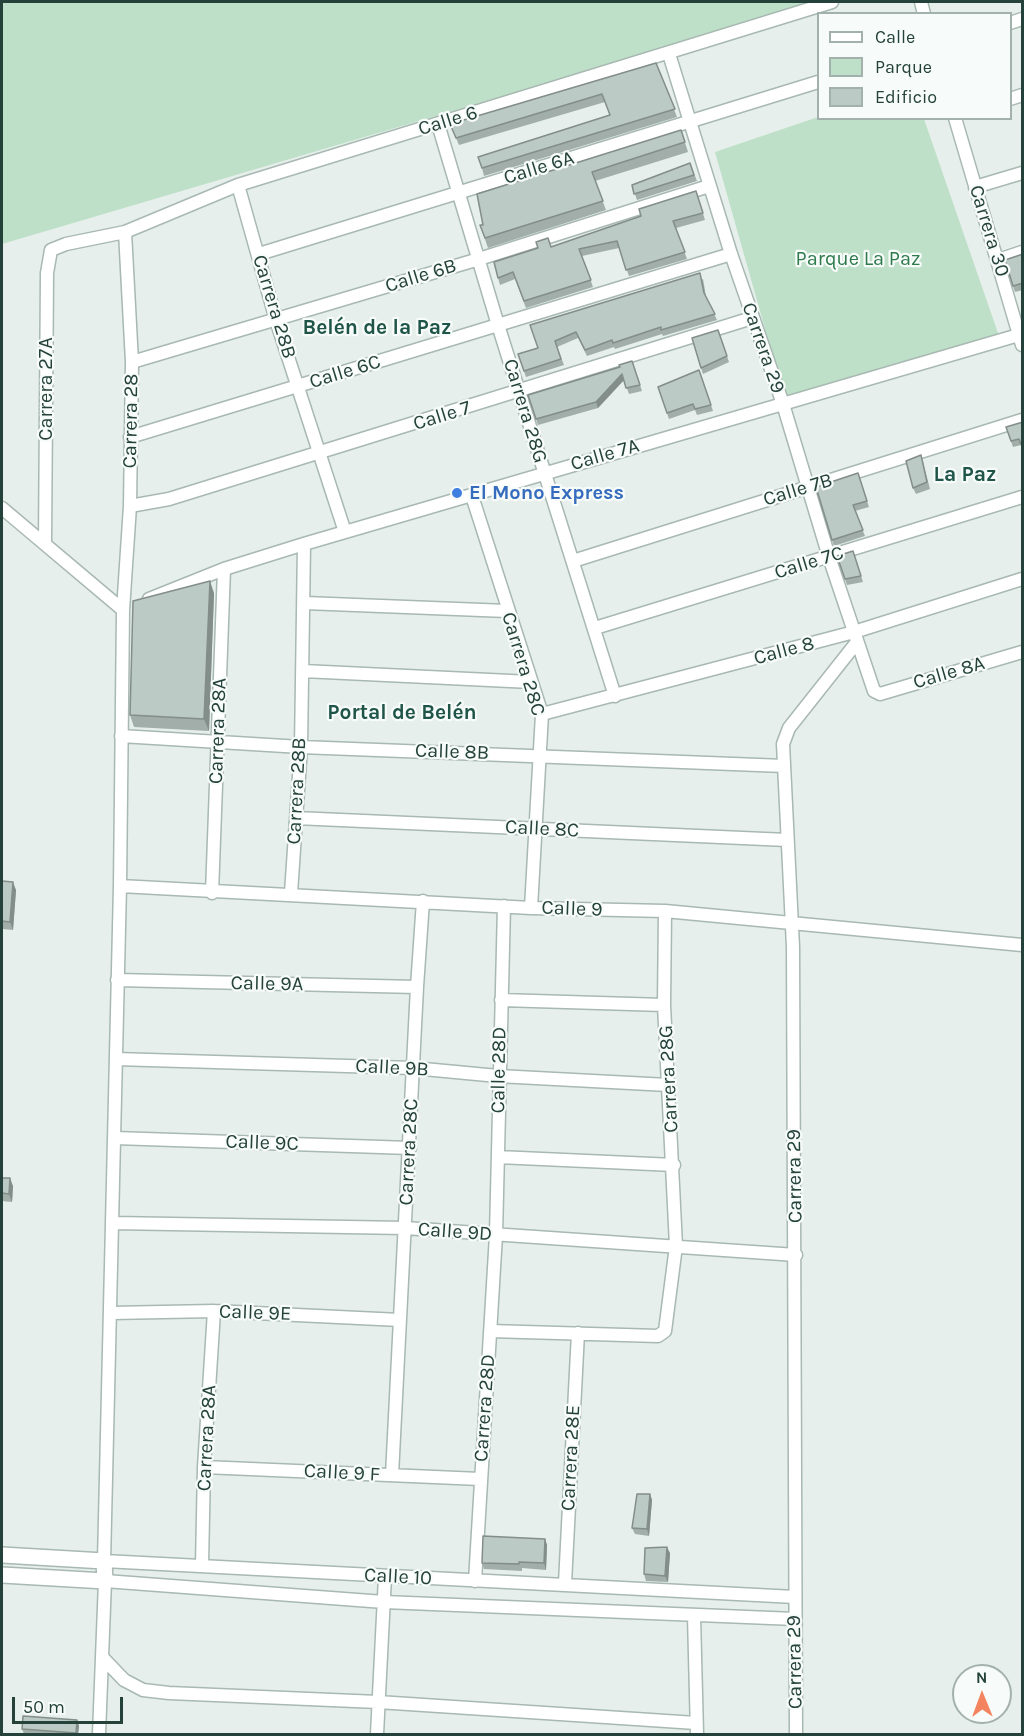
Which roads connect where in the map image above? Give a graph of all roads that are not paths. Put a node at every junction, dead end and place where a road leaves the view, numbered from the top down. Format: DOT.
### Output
graph roads {
  1 [pos="832,2"];
  2 [pos="669,54"];
  3 [pos="817,83"];
  4 [pos="956,120"];
  5 [pos="691,122"];
  6 [pos="438,124"];
  7 [pos="1023,173"];
  8 [pos="238,185"];
  9 [pos="709,186"];
  10 [pos="975,187"];
  11 [pos="458,192"];
  12 [pos="125,232"];
  13 [pos="66,244"];
  14 [pos="1023,252"];
  15 [pos="259,254"];
  16 [pos="731,254"];
  17 [pos="479,259"];
  18 [pos="998,260"];
  19 [pos="752,318"];
  20 [pos="276,320"];
  21 [pos="498,325"];
  22 [pos="1022,338"];
  23 [pos="132,362"];
  24 [pos="299,387"];
  25 [pos="519,392"];
  26 [pos="783,404"];
  27 [pos="1023,420"];
  28 [pos="130,437"];
  29 [pos="319,454"];
  30 [pos="544,473"];
  31 [pos="809,486"];
  32 [pos="471,496"];
  33 [pos="1023,497"];
  34 [pos="130,506"];
  35 [pos="2,508"];
  36 [pos="345,532"];
  37 [pos="45,544"];
  38 [pos="304,544"];
  39 [pos="829,557"];
  40 [pos="573,561"];
  41 [pos="225,569"];
  42 [pos="1023,579"];
  43 [pos="305,603"];
  44 [pos="123,610"];
  45 [pos="507,611"];
  46 [pos="595,628"];
  47 [pos="856,637"];
  48 [pos="1023,652"];
  49 [pos="303,671"];
  50 [pos="531,682"];
  51 [pos="876,694"];
  52 [pos="615,696"];
  53 [pos="542,714"];
  54 [pos="121,736"];
  55 [pos="218,742"];
  56 [pos="301,747"];
  57 [pos="538,754"];
  58 [pos="784,766"];
  59 [pos="296,818"];
  60 [pos="536,828"];
  61 [pos="787,840"];
  62 [pos="120,886"];
  63 [pos="212,892"];
  64 [pos="291,893"];
  65 [pos="423,901"];
  66 [pos="504,906"];
  67 [pos="531,908"];
  68 [pos="665,911"];
  69 [pos="792,925"];
  70 [pos="1023,945"];
  71 [pos="117,980"];
  72 [pos="417,987"];
  73 [pos="501,1000"];
  74 [pos="664,1005"];
  75 [pos="116,1059"];
  76 [pos="413,1068"];
  77 [pos="498,1076"];
  78 [pos="668,1085"];
  79 [pos="115,1138"];
  80 [pos="410,1148"];
  81 [pos="498,1157"];
  82 [pos="674,1165"];
  83 [pos="113,1223"];
  84 [pos="405,1228"];
  85 [pos="496,1235"];
  86 [pos="676,1246"];
  87 [pos="796,1254"];
  88 [pos="214,1311"];
  89 [pos="111,1313"];
  90 [pos="400,1320"];
  91 [pos="490,1330"];
  92 [pos="578,1333"];
  93 [pos="204,1467"];
  94 [pos="392,1475"];
  95 [pos="480,1479"];
  96 [pos="2,1556"];
  97 [pos="105,1561"];
  98 [pos="202,1565"];
  99 [pos="2,1575"];
  100 [pos="385,1577"];
  101 [pos="105,1581"];
  102 [pos="475,1581"];
  103 [pos="565,1583"];
  104 [pos="795,1597"];
  105 [pos="384,1602"];
  106 [pos="694,1616"];
  107 [pos="795,1619"];
  108 [pos="102,1657"];
  109 [pos="378,1702"];
  110 [pos="696,1729"];
  111 [pos="99,1734"];
  112 [pos="377,1734"];
  113 [pos="796,1734"];
  1 -- 2 [label="street, Calle 6"];
  2 -- 5 [label="street, Carrera 29"];
  2 -- 6 [label="street, Calle 6"];
  3 -- 5 [label="street, Calle 6A"];
  4 -- 10 [label="street, Carrera 30"];
  5 -- 9 [label="street, Carrera 29"];
  5 -- 11 [label="street, Calle 6A"];
  6 -- 8 [label="street, Calle 6"];
  6 -- 11 [label="street, Carrera 28G"];
  7 -- 10 [label="street"];
  8 -- 12 [label="street, Calle 6"];
  8 -- 15 [label="street, Carrera 28B"];
  9 -- 16 [label="street, Carrera 29"];
  9 -- 17 [label="street, Calle 6B"];
  10 -- 18 [label="street, Carrera 30"];
  11 -- 15 [label="street, Calle 6A"];
  11 -- 17 [label="street, Carrera 28G"];
  12 -- 13 [label="street, Calle 6"];
  12 -- 23 [label="street, Carrera 28"];
  13 -- 37 [label="street, Carrera 27A"];
  14 -- 18 [label="street"];
  15 -- 20 [label="street, Carrera 28B"];
  16 -- 19 [label="street, Carrera 29"];
  16 -- 21 [label="street, Calle 6C"];
  17 -- 20 [label="street, Calle 6B"];
  17 -- 21 [label="street, Carrera 28G"];
  18 -- 22 [label="street, Carrera 30"];
  19 -- 25 [label="street, Calle 7"];
  19 -- 26 [label="street, Carrera 29"];
  20 -- 23 [label="street, Calle 6B"];
  20 -- 24 [label="street, Carrera 28B"];
  21 -- 24 [label="street, Calle 6C"];
  21 -- 25 [label="street, Carrera 28G"];
  22 -- 26 [label="street, Calle 7A"];
  23 -- 28 [label="street, Carrera 28"];
  24 -- 28 [label="street, Calle 6C"];
  24 -- 29 [label="street, Carrera 28B"];
  25 -- 29 [label="street, Calle 7"];
  25 -- 30 [label="street, Carrera 28G"];
  26 -- 30 [label="street, Calle 7A"];
  26 -- 31 [label="street, Carrera 29"];
  27 -- 31 [label="street, Calle 7B"];
  28 -- 34 [label="street, Carrera 28"];
  29 -- 34 [label="street, Calle 7"];
  29 -- 36 [label="street, Carrera 28B"];
  30 -- 32 [label="street, Calle 7A"];
  30 -- 40 [label="street, Carrera 28G"];
  31 -- 39 [label="street, Carrera 29"];
  31 -- 40 [label="street, Calle 7B"];
  32 -- 36 [label="street, Calle 7A"];
  32 -- 45 [label="street, Carrera 28C"];
  33 -- 39 [label="street, Calle 7C"];
  34 -- 44 [label="street, Carrera 28"];
  35 -- 37 [label="street"];
  36 -- 38 [label="street, Calle 7A"];
  37 -- 44 [label="street"];
  38 -- 41 [label="street, Calle 7A"];
  38 -- 43 [label="street, Carrera 28B"];
  39 -- 46 [label="street, Calle 7C"];
  39 -- 47 [label="street, Carrera 29"];
  40 -- 46 [label="street, Carrera 28G"];
  41 -- 44 [label="street, Calle 7A"];
  41 -- 55 [label="street, Carrera 28A"];
  42 -- 47 [label="street, Calle 8"];
  43 -- 45 [label="street"];
  43 -- 49 [label="street, Carrera 28B"];
  44 -- 54 [label="street, Carrera 28"];
  45 -- 50 [label="street, Carrera 28C"];
  46 -- 52 [label="street, Carrera 28G"];
  47 -- 51 [label="street, Carrera 29"];
  47 -- 52 [label="street, Calle 8"];
  47 -- 58 [label="street, Carrera 29"];
  48 -- 51 [label="street, Calle 8A"];
  49 -- 50 [label="street"];
  49 -- 56 [label="street, Carrera 28B"];
  50 -- 53 [label="street, Carrera 28C"];
  52 -- 53 [label="street, Calle 8"];
  53 -- 57 [label="street, Carrera 28C"];
  54 -- 55 [label="street, Calle 8B"];
  54 -- 62 [label="street, Carrera 28"];
  55 -- 56 [label="street, Calle 8B"];
  55 -- 63 [label="street, Carrera 28A"];
  56 -- 57 [label="street, Calle 8B"];
  56 -- 59 [label="street, Carrera 28B"];
  57 -- 58 [label="street, Calle 8B"];
  57 -- 60 [label="street, Carrera 28C"];
  58 -- 61 [label="street, Carrera 29"];
  59 -- 60 [label="street, Calle 8C"];
  59 -- 64 [label="street, Carrera 28B"];
  60 -- 61 [label="street, Calle 8C"];
  60 -- 67 [label="street, Carrera 28C"];
  61 -- 69 [label="street, Carrera 29"];
  62 -- 63 [label="street, Calle 9"];
  62 -- 71 [label="street, Carrera 28"];
  63 -- 64 [label="street, Calle 9"];
  64 -- 65 [label="street, Calle 9"];
  65 -- 66 [label="street, Calle 9"];
  65 -- 72 [label="street, Carrera 28C"];
  66 -- 67 [label="street, Calle 9"];
  66 -- 73 [label="street, Calle 28D"];
  67 -- 68 [label="street, Calle 9"];
  68 -- 69 [label="street, Calle 9"];
  68 -- 74 [label="street, Carrera 28G"];
  69 -- 70 [label="street, Calle 9"];
  69 -- 87 [label="street, Carrera 29"];
  71 -- 72 [label="street, Calle 9A"];
  71 -- 75 [label="street, Carrera 28"];
  72 -- 76 [label="street, Carrera 28C"];
  73 -- 74 [label="street"];
  73 -- 77 [label="street, Calle 28D"];
  74 -- 78 [label="street, Carrera 28G"];
  75 -- 76 [label="street, Calle 9B"];
  75 -- 79 [label="street, Carrera 28"];
  76 -- 77 [label="street, Calle 9B"];
  76 -- 80 [label="street, Carrera 28C"];
  77 -- 78 [label="street, Calle 9B"];
  77 -- 81 [label="street, Calle 28D"];
  78 -- 82 [label="street, Carrera 28G"];
  79 -- 80 [label="street, Calle 9C"];
  79 -- 83 [label="street, Carrera 28"];
  80 -- 84 [label="street, Carrera 28C"];
  81 -- 82 [label="street"];
  81 -- 85 [label="street, Calle 28D"];
  82 -- 86 [label="street, Carrera 28G"];
  83 -- 84 [label="street, Calle 9D"];
  83 -- 89 [label="street, Carrera 28"];
  84 -- 85 [label="street, Calle 9D"];
  84 -- 90 [label="street, Carrera 28C"];
  85 -- 86 [label="street, Calle 9D"];
  85 -- 91 [label="street, Carrera 28D"];
  86 -- 87 [label="street, Calle 9D"];
  86 -- 92 [label="street, Carrera 28G"];
  87 -- 104 [label="street, Carrera 29"];
  88 -- 89 [label="street, Calle 9E"];
  88 -- 90 [label="street, Calle 9E"];
  88 -- 93 [label="street, Carrera 28A"];
  89 -- 97 [label="street, Carrera 28"];
  90 -- 94 [label="street, Carrera 28C"];
  91 -- 92 [label="street"];
  91 -- 95 [label="street, Carrera 28D"];
  92 -- 103 [label="street, Carrera 28E"];
  93 -- 94 [label="street, Calle 9 F"];
  93 -- 98 [label="street, Carrera 28A"];
  94 -- 95 [label="street, Calle 9 F"];
  95 -- 102 [label="street, Carrera 28D"];
  96 -- 97 [label="street, Calle 10"];
  97 -- 98 [label="street, Calle 10"];
  97 -- 101 [label="street"];
  98 -- 100 [label="street, Calle 10"];
  99 -- 101 [label="street, Calle 10"];
  100 -- 102 [label="street, Calle 10"];
  100 -- 105 [label="street"];
  101 -- 105 [label="street, Calle 10"];
  101 -- 108 [label="street"];
  102 -- 103 [label="street, Calle 10"];
  103 -- 104 [label="street, Calle 10"];
  104 -- 107 [label="street, Carrera 29"];
  105 -- 106 [label="street, Calle 10"];
  105 -- 109 [label="street"];
  106 -- 107 [label="street, Calle 10"];
  106 -- 110 [label="street"];
  107 -- 113 [label="street, Carrera 29"];
  108 -- 109 [label="street"];
  108 -- 111 [label="street"];
  109 -- 110 [label="street"];
  109 -- 112 [label="street"];
}
